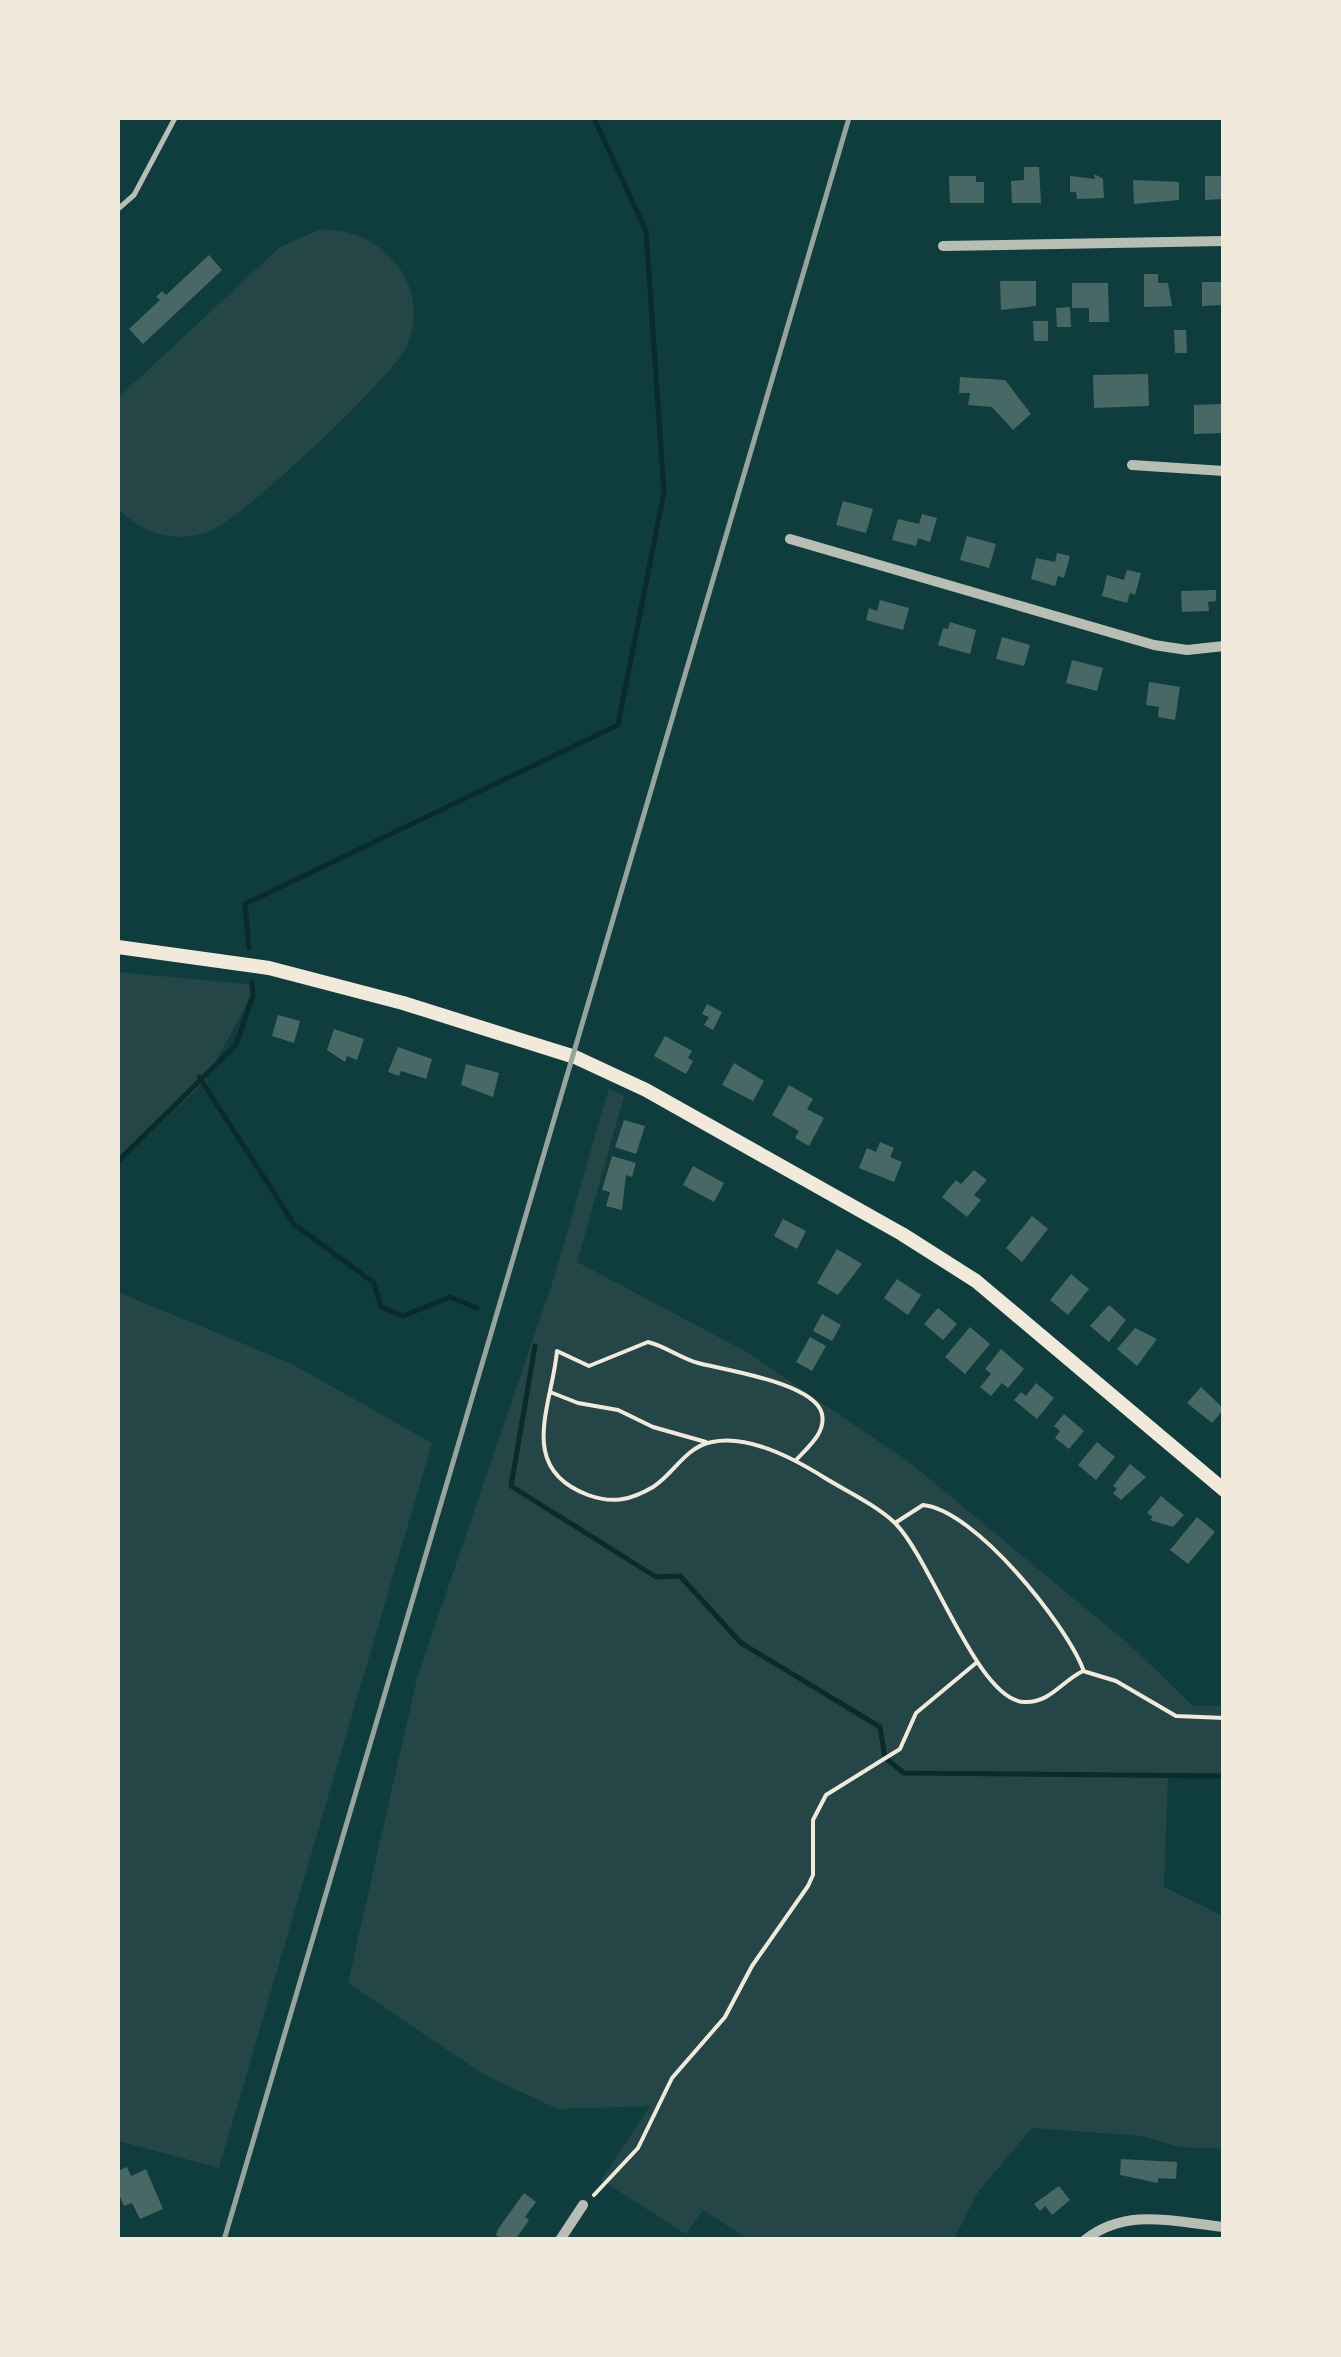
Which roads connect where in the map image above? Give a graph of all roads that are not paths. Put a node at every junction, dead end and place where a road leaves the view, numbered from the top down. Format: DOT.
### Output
graph roads {
  1 [pos="175,118"];
  2 [pos="118,209"];
  3 [pos="1224,241"];
  4 [pos="943,246"];
  5 [pos="1132,465"];
  6 [pos="1224,471"];
  7 [pos="790,539"];
  8 [pos="1224,646"];
  9 [pos="118,947"];
  10 [pos="1224,1490"];
  11 [pos="584,2206"];
  12 [pos="1224,2227"];
  13 [pos="560,2240"];
  14 [pos="1085,2240"];
  1 -- 2 [label="lane"];
  3 -- 4 [label="street"];
  5 -- 6 [label="street"];
  7 -- 8 [label="street"];
  9 -- 10 [label="main road"];
  11 -- 13 [label="street"];
  12 -- 14 [label="street"];
}
